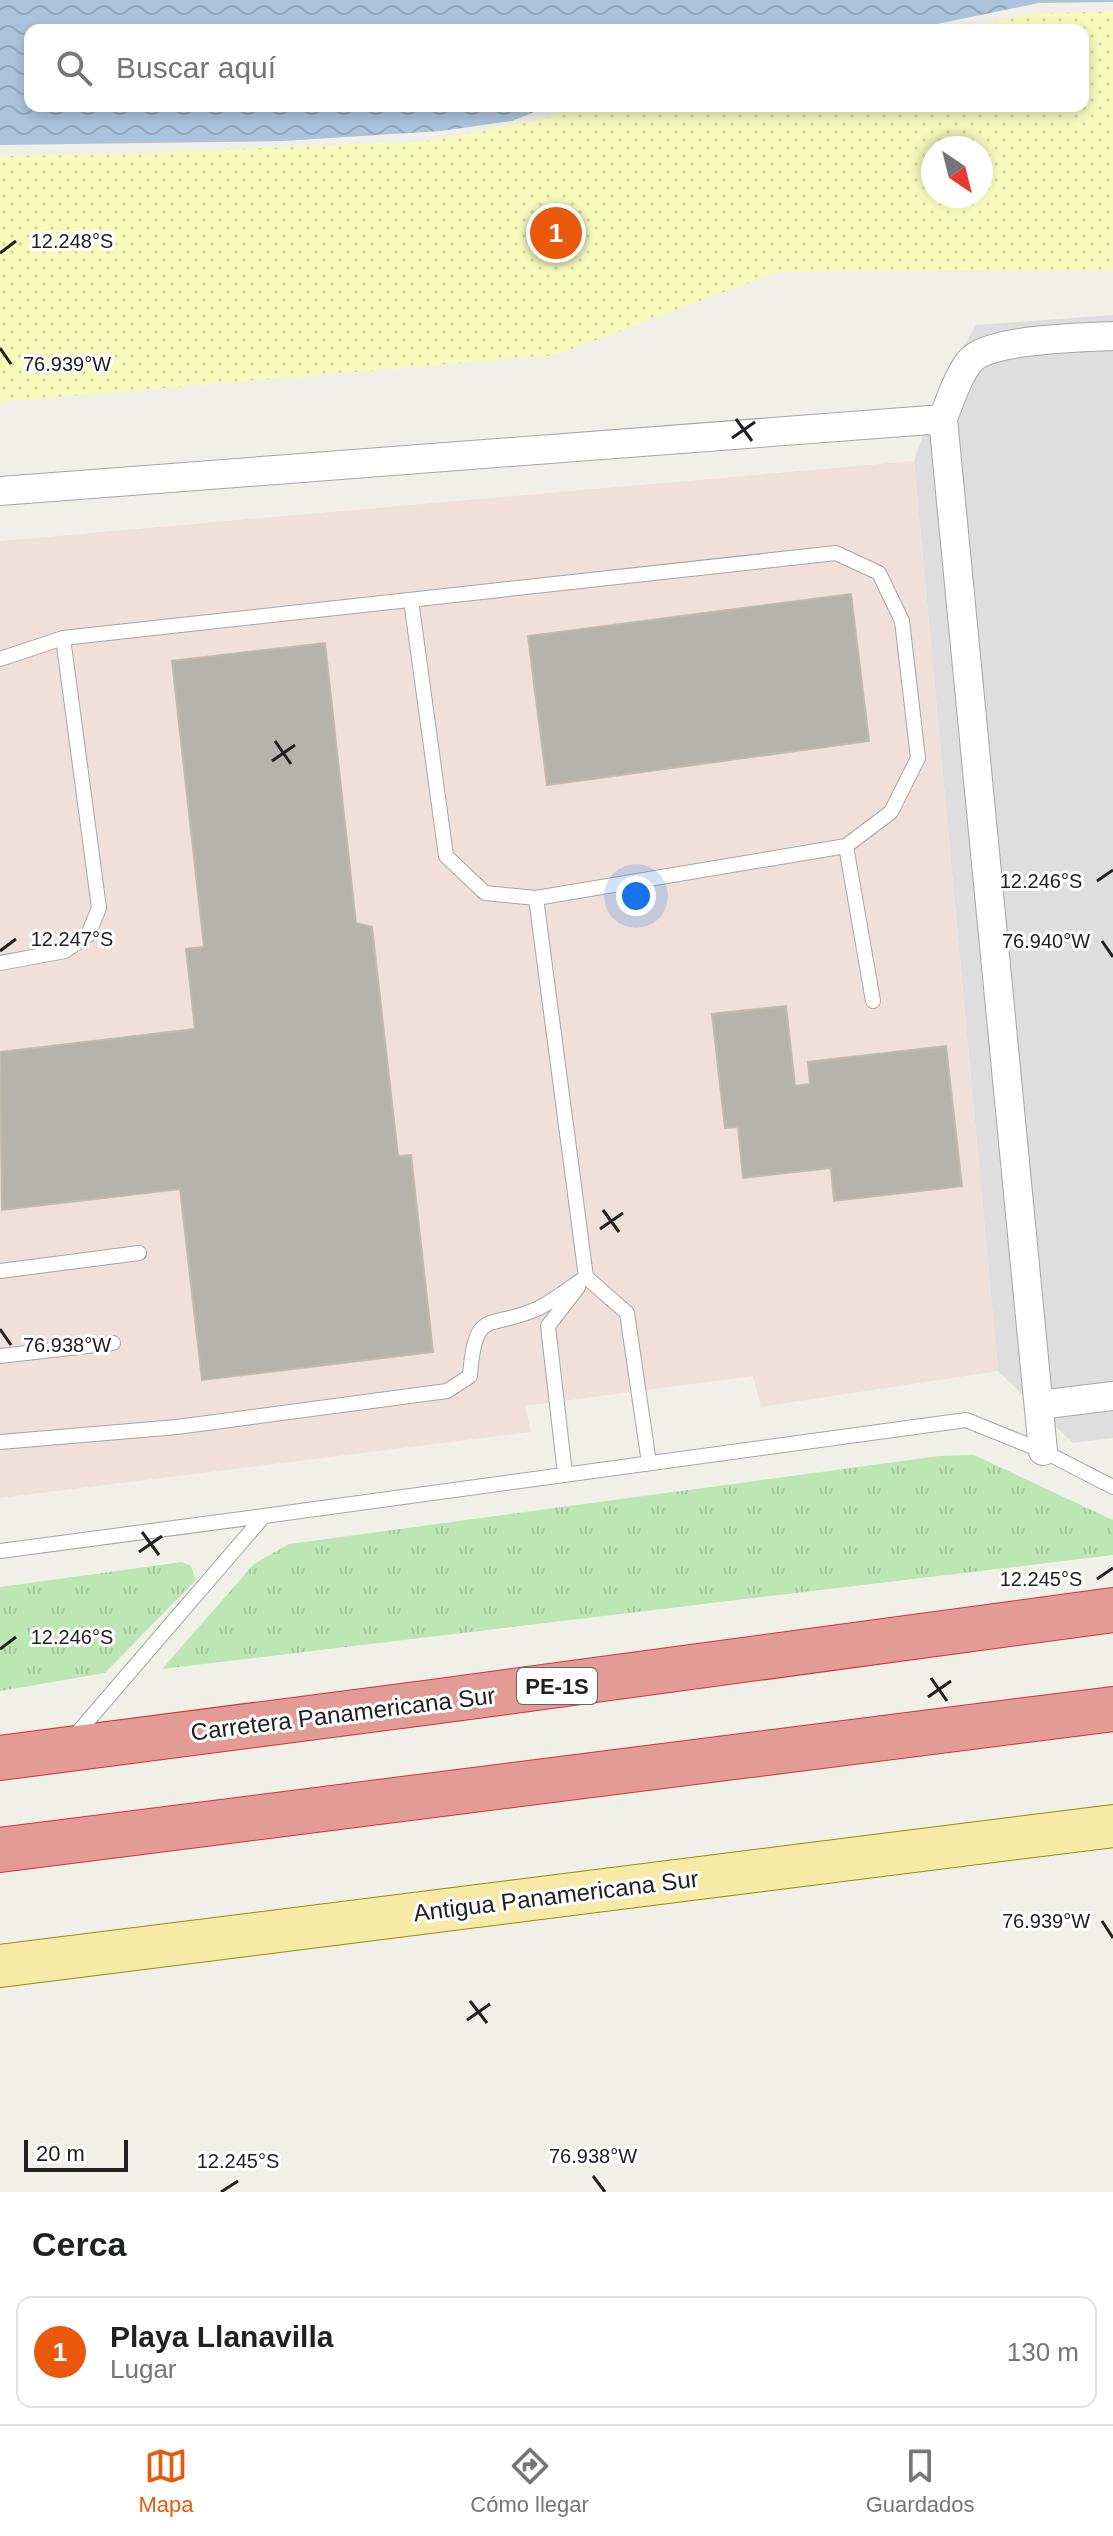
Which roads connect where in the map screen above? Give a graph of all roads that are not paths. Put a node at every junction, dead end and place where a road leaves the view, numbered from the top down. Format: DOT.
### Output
graph roads {
  1 [pos="1113,336"];
  2 [pos="943,419"];
  3 [pos="0,491"];
  4 [pos="411,600"];
  5 [pos="63,638"];
  6 [pos="0,659"];
  7 [pos="846,846"];
  8 [pos="536,898"];
  9 [pos="0,963"];
  10 [pos="873,1001"];
  11 [pos="139,1253"];
  12 [pos="0,1271"];
  13 [pos="586,1277"];
  14 [pos="113,1343"];
  15 [pos="0,1356"];
  16 [pos="1113,1396"];
  17 [pos="1039,1405"];
  18 [pos="0,1442"];
  19 [pos="1043,1451"];
  20 [pos="649,1463"];
  21 [pos="565,1474"];
  22 [pos="1113,1487"];
  23 [pos="264,1516"];
  24 [pos="0,1551"];
  25 [pos="1113,1610"];
  26 [pos="1113,1709"];
  27 [pos="62,1750"];
  28 [pos="0,1758"];
  29 [pos="1113,1826"];
  30 [pos="0,1850"];
  31 [pos="0,1966"];
  1 -- 2 [label="street"];
  2 -- 3 [label="street"];
  2 -- 17 [label="street"];
  4 -- 5 [label="lane"];
  4 -- 7 [label="lane"];
  4 -- 8 [label="lane"];
  5 -- 6 [label="lane"];
  5 -- 9 [label="lane"];
  7 -- 8 [label="lane"];
  7 -- 10 [label="lane"];
  8 -- 13 [label="lane"];
  11 -- 12 [label="lane"];
  13 -- 18 [label="lane"];
  13 -- 20 [label="lane"];
  13 -- 21 [label="lane"];
  14 -- 15 [label="lane"];
  16 -- 17 [label="street"];
  17 -- 19 [label="street"];
  19 -- 20 [label="lane"];
  19 -- 22 [label="lane"];
  20 -- 21 [label="lane"];
  21 -- 23 [label="lane"];
  23 -- 24 [label="lane"];
  23 -- 27 [label="lane"];
  25 -- 27 [label="highway, Carretera Panamericana Sur / PE-1S"];
  26 -- 30 [label="highway"];
  27 -- 28 [label="highway, Carretera Panamericana Sur / PE-1S"];
  29 -- 31 [label="main road, Antigua Panamericana Sur"];
}
